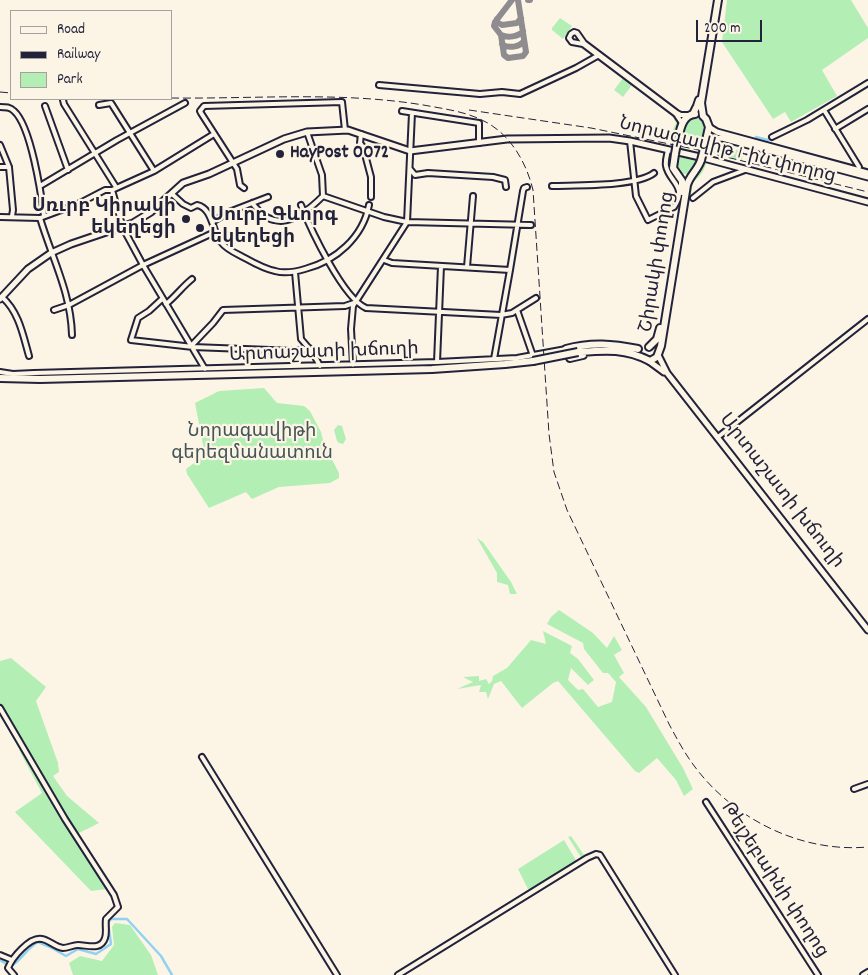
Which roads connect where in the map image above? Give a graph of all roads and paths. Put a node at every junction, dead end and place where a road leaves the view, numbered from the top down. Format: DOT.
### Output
graph roads {
  1 [pos="717,0"];
  2 [pos="580,38"];
  3 [pos="577,42"];
  4 [pos="599,55"];
  5 [pos="868,83"];
  6 [pos="379,85"];
  7 [pos="63,100"];
  8 [pos="186,103"];
  9 [pos="100,105"];
  10 [pos="45,106"];
  11 [pos="0,107"];
  12 [pos="868,109"];
  13 [pos="824,110"];
  14 [pos="402,111"];
  15 [pos="412,112"];
  16 [pos="691,115"];
  17 [pos="703,116"];
  18 [pos="682,124"];
  19 [pos="709,127"];
  20 [pos="835,129"];
  21 [pos="345,130"];
  22 [pos="307,132"];
  23 [pos="129,133"];
  24 [pos="214,134"];
  25 [pos="361,134"];
  26 [pos="772,137"];
  27 [pos="630,141"];
  28 [pos="479,143"];
  29 [pos="0,145"];
  30 [pos="704,148"];
  31 [pos="668,150"];
  32 [pos="410,151"];
  33 [pos="94,154"];
  34 [pos="232,163"];
  35 [pos="868,166"];
  36 [pos="0,167"];
  37 [pos="9,168"];
  38 [pos="746,169"];
  39 [pos="68,170"];
  40 [pos="410,170"];
  41 [pos="858,170"];
  42 [pos="154,171"];
  43 [pos="654,173"];
  44 [pos="867,174"];
  45 [pos="678,175"];
  46 [pos="690,176"];
  47 [pos="634,182"];
  48 [pos="40,186"];
  49 [pos="552,186"];
  50 [pos="116,187"];
  51 [pos="506,187"];
  52 [pos="528,187"];
  53 [pos="244,188"];
  54 [pos="112,190"];
  55 [pos="172,194"];
  56 [pos="323,196"];
  57 [pos="473,196"];
  58 [pos="268,197"];
  59 [pos="371,197"];
  60 [pos="693,198"];
  61 [pos="252,202"];
  62 [pos="868,202"];
  63 [pos="369,205"];
  64 [pos="301,206"];
  65 [pos="368,211"];
  66 [pos="304,213"];
  67 [pos="12,216"];
  68 [pos="44,216"];
  69 [pos="0,217"];
  70 [pos="40,218"];
  71 [pos="212,222"];
  72 [pos="407,222"];
  73 [pos="471,224"];
  74 [pos="518,225"];
  75 [pos="531,225"];
  76 [pos="123,228"];
  77 [pos="215,232"];
  78 [pos="52,253"];
  79 [pos="329,260"];
  80 [pos="384,260"];
  81 [pos="142,265"];
  82 [pos="441,266"];
  83 [pos="467,267"];
  84 [pos="510,270"];
  85 [pos="294,272"];
  86 [pos="192,279"];
  87 [pos="1,298"];
  88 [pos="536,298"];
  89 [pos="162,299"];
  90 [pos="356,302"];
  91 [pos="166,304"];
  92 [pos="69,306"];
  93 [pos="298,308"];
  94 [pos="54,310"];
  95 [pos="517,310"];
  96 [pos="439,311"];
  97 [pos="501,315"];
  98 [pos="868,319"];
  99 [pos="72,335"];
  100 [pos="193,346"];
  101 [pos="648,347"];
  102 [pos="309,348"];
  103 [pos="638,349"];
  104 [pos="566,350"];
  105 [pos="577,351"];
  106 [pos="632,353"];
  107 [pos="658,354"];
  108 [pos="29,356"];
  109 [pos="533,357"];
  110 [pos="494,359"];
  111 [pos="647,360"];
  112 [pos="437,362"];
  113 [pos="353,365"];
  114 [pos="320,366"];
  115 [pos="205,369"];
  116 [pos="667,373"];
  117 [pos="0,375"];
  118 [pos="718,437"];
  119 [pos="868,630"];
  120 [pos="0,708"];
  121 [pos="202,757"];
  122 [pos="868,784"];
  123 [pos="854,789"];
  124 [pos="706,802"];
  125 [pos="0,955"];
  126 [pos="10,964"];
  127 [pos="868,972"];
  128 [pos="14,975"];
  129 [pos="337,975"];
  130 [pos="398,975"];
  131 [pos="675,975"];
  132 [pos="818,975"];
  133 [pos="863,975"];
  1 -- 16 [label="highway, Շիրակի փողոց"];
  1 -- 17 [label="highway, Շիրակի փողոց"];
  2 -- 3 [label="street"];
  2 -- 3 [label="street"];
  2 -- 4 [label="street"];
  3 -- 4 [label="street"];
  4 -- 6 [label="street"];
  4 -- 16 [label="street"];
  4 -- 18 [label="street"];
  5 -- 13 [label="street"];
  7 -- 33 [label="street"];
  8 -- 23 [label="street"];
  9 -- 23 [label="street"];
  10 -- 39 [label="street"];
  11 -- 48 [label="street"];
  12 -- 20 [label="street"];
  13 -- 20 [label="street"];
  13 -- 26 [label="street"];
  14 -- 15 [label="street"];
  15 -- 28 [label="street"];
  15 -- 32 [label="street"];
  16 -- 17 [label="highway"];
  16 -- 18 [label="highway, Շիրակի փողոց"];
  17 -- 19 [label="highway, Շիրակի փողոց"];
  18 -- 45 [label="highway, Շիրակի փողոց, bridge"];
  19 -- 30 [label="highway, Շիրակի փողոց"];
  19 -- 41 [label="main road"];
  20 -- 41 [label="street"];
  21 -- 22 [label="main road, Նորագավիթ 1-ին փողոց"];
  21 -- 24 [label="street"];
  21 -- 25 [label="main road, Նորագավիթ 1-ին փողոց"];
  22 -- 34 [label="main road, Նորագավիթ 1-ին փողոց"];
  22 -- 56 [label="street"];
  23 -- 33 [label="street"];
  23 -- 42 [label="street"];
  24 -- 34 [label="street"];
  24 -- 42 [label="street"];
  25 -- 32 [label="main road, Նորագավիթ 1-ին փողոց"];
  25 -- 59 [label="street"];
  27 -- 28 [label="main road, Նորագավիթ 1-ին փողոց"];
  27 -- 31 [label="main road, Նորագավիթ 1-ին փողոց"];
  27 -- 47 [label="street"];
  28 -- 32 [label="main road, Նորագավիթ 1-ին փողոց"];
  29 -- 37 [label="street"];
  30 -- 44 [label="main road"];
  30 -- 46 [label="highway, Շիրակի փողոց, bridge"];
  31 -- 38 [label="main road, Նորագավիթ 1-ին փողոց"];
  31 -- 47 [label="street"];
  32 -- 40 [label="street"];
  33 -- 39 [label="street"];
  33 -- 50 [label="street"];
  34 -- 53 [label="street"];
  34 -- 55 [label="main road, Նորագավիթ 1-ին փողոց"];
  35 -- 44 [label="street"];
  36 -- 37 [label="street"];
  37 -- 67 [label="street"];
  38 -- 60 [label="street"];
  38 -- 62 [label="main road, Նորագավիթ 1-ին փողոց"];
  39 -- 48 [label="street"];
  40 -- 51 [label="street"];
  40 -- 72 [label="street"];
  41 -- 44 [label="main road"];
  42 -- 50 [label="street"];
  43 -- 47 [label="street"];
  45 -- 46 [label="highway, Շիրակի փողոց"];
  45 -- 101 [label="highway, Շիրակի փողոց"];
  46 -- 107 [label="highway, Շիրակի փողոց"];
  47 -- 49 [label="street"];
  48 -- 68 [label="street"];
  50 -- 54 [label="street"];
  52 -- 74 [label="street"];
  54 -- 68 [label="street"];
  54 -- 76 [label="street"];
  55 -- 71 [label="street"];
  55 -- 76 [label="main road, Նորագավիթ 1-ին փողոց"];
  56 -- 65 [label="street"];
  56 -- 66 [label="street"];
  57 -- 73 [label="street"];
  58 -- 61 [label="street"];
  61 -- 66 [label="street"];
  61 -- 71 [label="street"];
  63 -- 65 [label="street"];
  64 -- 66 [label="street"];
  65 -- 72 [label="street"];
  65 -- 79 [label="street"];
  66 -- 79 [label="street"];
  67 -- 69 [label="street"];
  67 -- 70 [label="street"];
  68 -- 70 [label="street"];
  70 -- 78 [label="street"];
  71 -- 77 [label="street"];
  72 -- 73 [label="street"];
  72 -- 80 [label="street"];
  73 -- 74 [label="street"];
  73 -- 83 [label="street"];
  74 -- 75 [label="street"];
  74 -- 84 [label="street"];
  76 -- 78 [label="main road, Նորագավիթ 1-ին փողոց"];
  76 -- 81 [label="street"];
  77 -- 81 [label="street"];
  77 -- 85 [label="street"];
  78 -- 87 [label="main road, Նորագավիթ 1-ին փողոց"];
  78 -- 92 [label="street"];
  79 -- 85 [label="street"];
  79 -- 90 [label="street"];
  80 -- 82 [label="street"];
  80 -- 90 [label="street"];
  81 -- 89 [label="street"];
  81 -- 92 [label="street"];
  82 -- 83 [label="street"];
  82 -- 96 [label="street"];
  83 -- 84 [label="street"];
  84 -- 97 [label="street"];
  85 -- 93 [label="street"];
  86 -- 91 [label="street"];
  87 -- 108 [label="street"];
  88 -- 95 [label="street"];
  89 -- 91 [label="street"];
  89 -- 100 [label="street"];
  90 -- 93 [label="street"];
  90 -- 96 [label="street"];
  90 -- 113 [label="street"];
  91 -- 100 [label="street"];
  92 -- 94 [label="street"];
  92 -- 99 [label="street"];
  93 -- 100 [label="street"];
  93 -- 102 [label="street"];
  95 -- 97 [label="street"];
  95 -- 109 [label="street"];
  96 -- 97 [label="street"];
  96 -- 112 [label="street"];
  97 -- 110 [label="street"];
  98 -- 118 [label="street"];
  100 -- 102 [label="street"];
  100 -- 115 [label="street"];
  101 -- 103 [label="highway, Արտաշատի խճուղի"];
  101 -- 107 [label="highway, Արտաշատի խճուղի"];
  101 -- 111 [label="highway"];
  102 -- 114 [label="street"];
  103 -- 104 [label="highway"];
  103 -- 105 [label="highway, Արտաշատի խճուղի"];
  104 -- 106 [label="highway"];
  104 -- 109 [label="street"];
  105 -- 106 [label="highway, Արտաշատի խճուղի"];
  105 -- 109 [label="highway, Արտաշատի խճուղի, bridge"];
  106 -- 111 [label="highway, Արտաշատի խճուղի"];
  107 -- 111 [label="highway"];
  107 -- 116 [label="main road, Արտաշատի խճուղի"];
  109 -- 110 [label="street, Արտաշատի խճուղի"];
  109 -- 117 [label="highway, Արտաշատի խճուղի"];
  109 -- 117 [label="highway, Արտաշատի խճուղի"];
  110 -- 112 [label="street, Արտաշատի խճուղի"];
  111 -- 116 [label="main road, Արտաշատի խճուղի"];
  112 -- 113 [label="street, Արտաշատի խճուղի"];
  113 -- 114 [label="street, Արտաշատի խճուղի"];
  114 -- 115 [label="street, Արտաշատի խճուղի"];
  115 -- 117 [label="street, Արտաշատի խճուղի"];
  116 -- 118 [label="main road, Արտաշատի խճուղի"];
  118 -- 119 [label="main road, Արտաշատի խճուղի"];
  120 -- 126 [label="street"];
  121 -- 129 [label="street"];
  122 -- 123 [label="street"];
  124 -- 132 [label="street, Թեյշեբաինի փողոց"];
  125 -- 126 [label="street"];
  126 -- 128 [label="street"];
  127 -- 133 [label="street"];
  130 -- 131 [label="street"];
}
